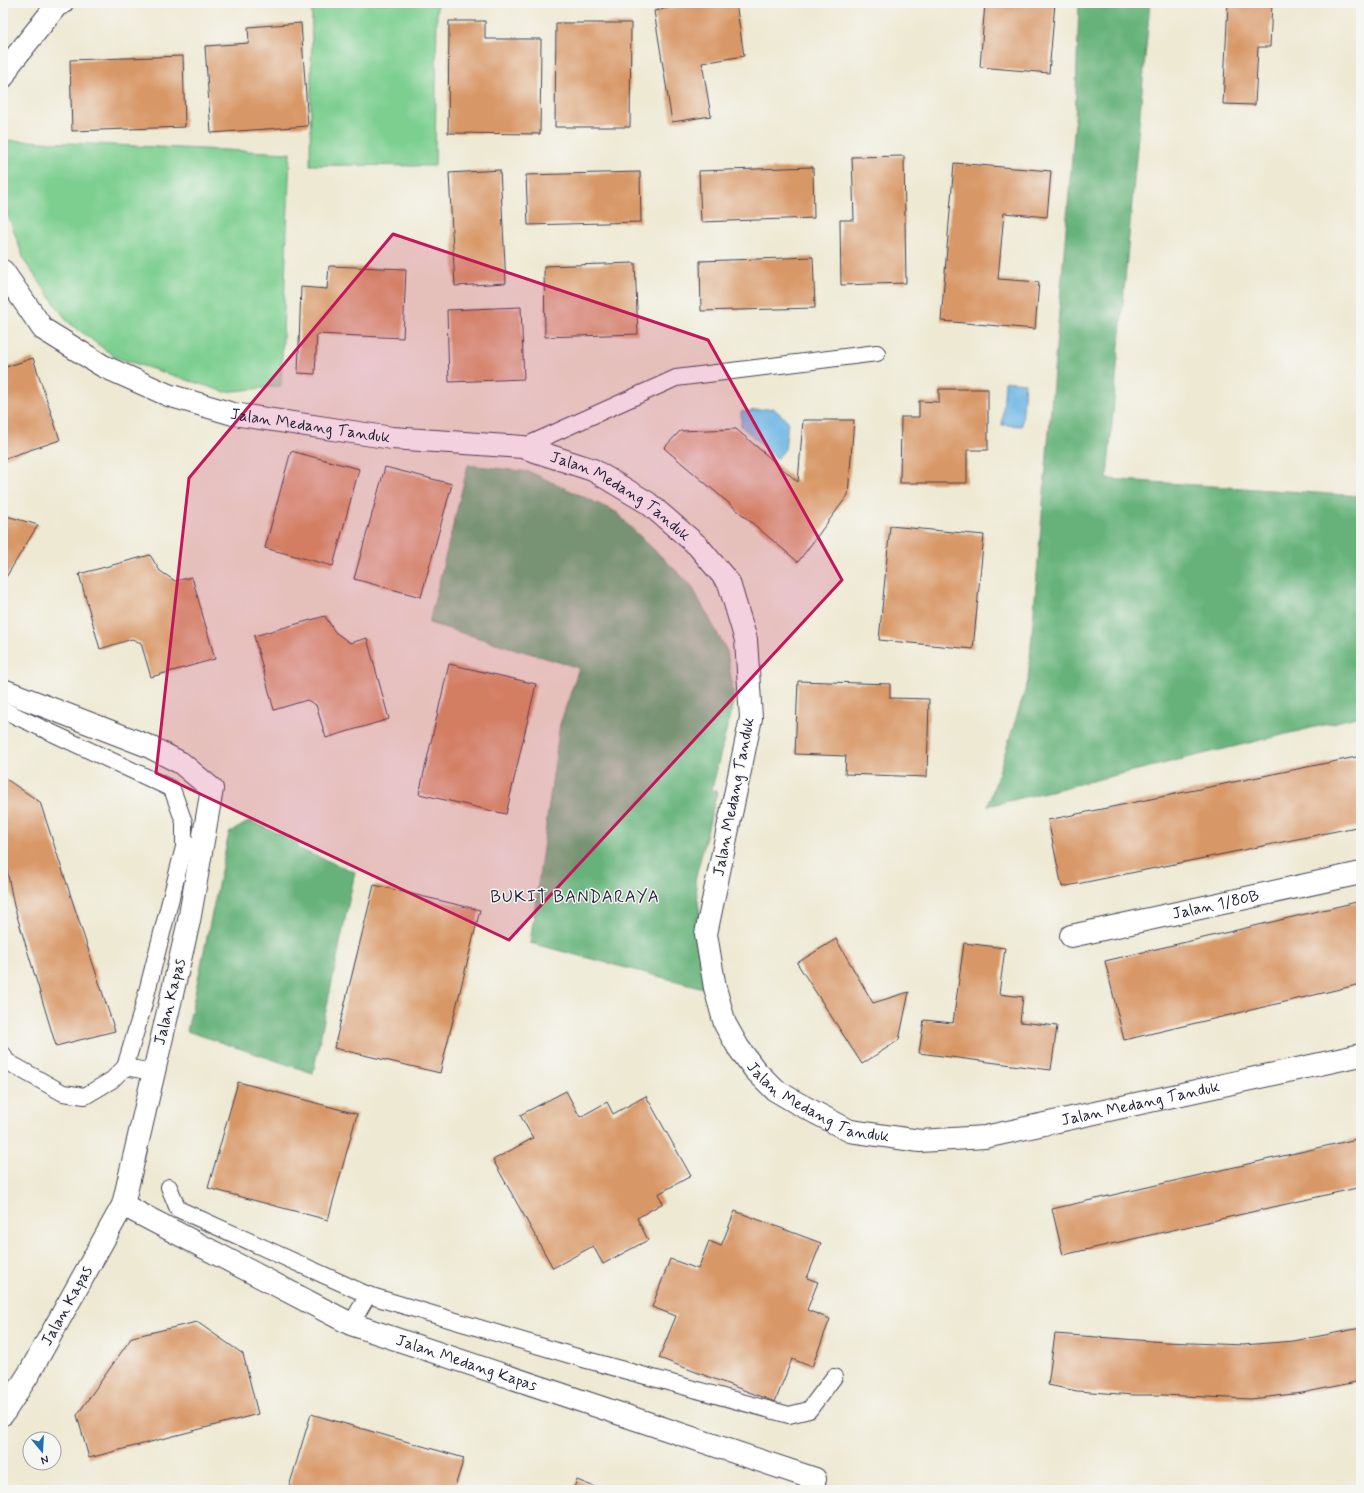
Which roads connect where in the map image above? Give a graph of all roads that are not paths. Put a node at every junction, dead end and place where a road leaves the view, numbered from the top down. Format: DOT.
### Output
graph roads {
  1 [pos="62,3"];
  2 [pos="3,78"];
  3 [pos="3,271"];
  4 [pos="877,353"];
  5 [pos="523,447"];
  6 [pos="3,690"];
  7 [pos="3,710"];
  8 [pos="1361,873"];
  9 [pos="1071,936"];
  10 [pos="3,1054"];
  11 [pos="1361,1055"];
  12 [pos="124,1067"];
  13 [pos="153,1072"];
  14 [pos="169,1187"];
  15 [pos="123,1205"];
  16 [pos="368,1295"];
  17 [pos="352,1324"];
  18 [pos="834,1377"];
  19 [pos="3,1414"];
  20 [pos="811,1490"];
  1 -- 2 [label="street"];
  3 -- 5 [label="street, Jalan Medang Tanduk"];
  4 -- 5 [label="lane"];
  5 -- 11 [label="street, Jalan Medang Tanduk"];
  6 -- 13 [label="street, Jalan Kapas"];
  7 -- 12 [label="lane"];
  8 -- 9 [label="street, Jalan 1/80B"];
  10 -- 12 [label="lane"];
  12 -- 13 [label="lane"];
  13 -- 15 [label="street, Jalan Kapas"];
  14 -- 16 [label="lane"];
  15 -- 17 [label="street, Jalan Medang Kapas"];
  15 -- 19 [label="street, Jalan Kapas"];
  16 -- 17 [label="lane"];
  16 -- 18 [label="lane"];
  17 -- 20 [label="street, Jalan Medang Kapas"];
}
